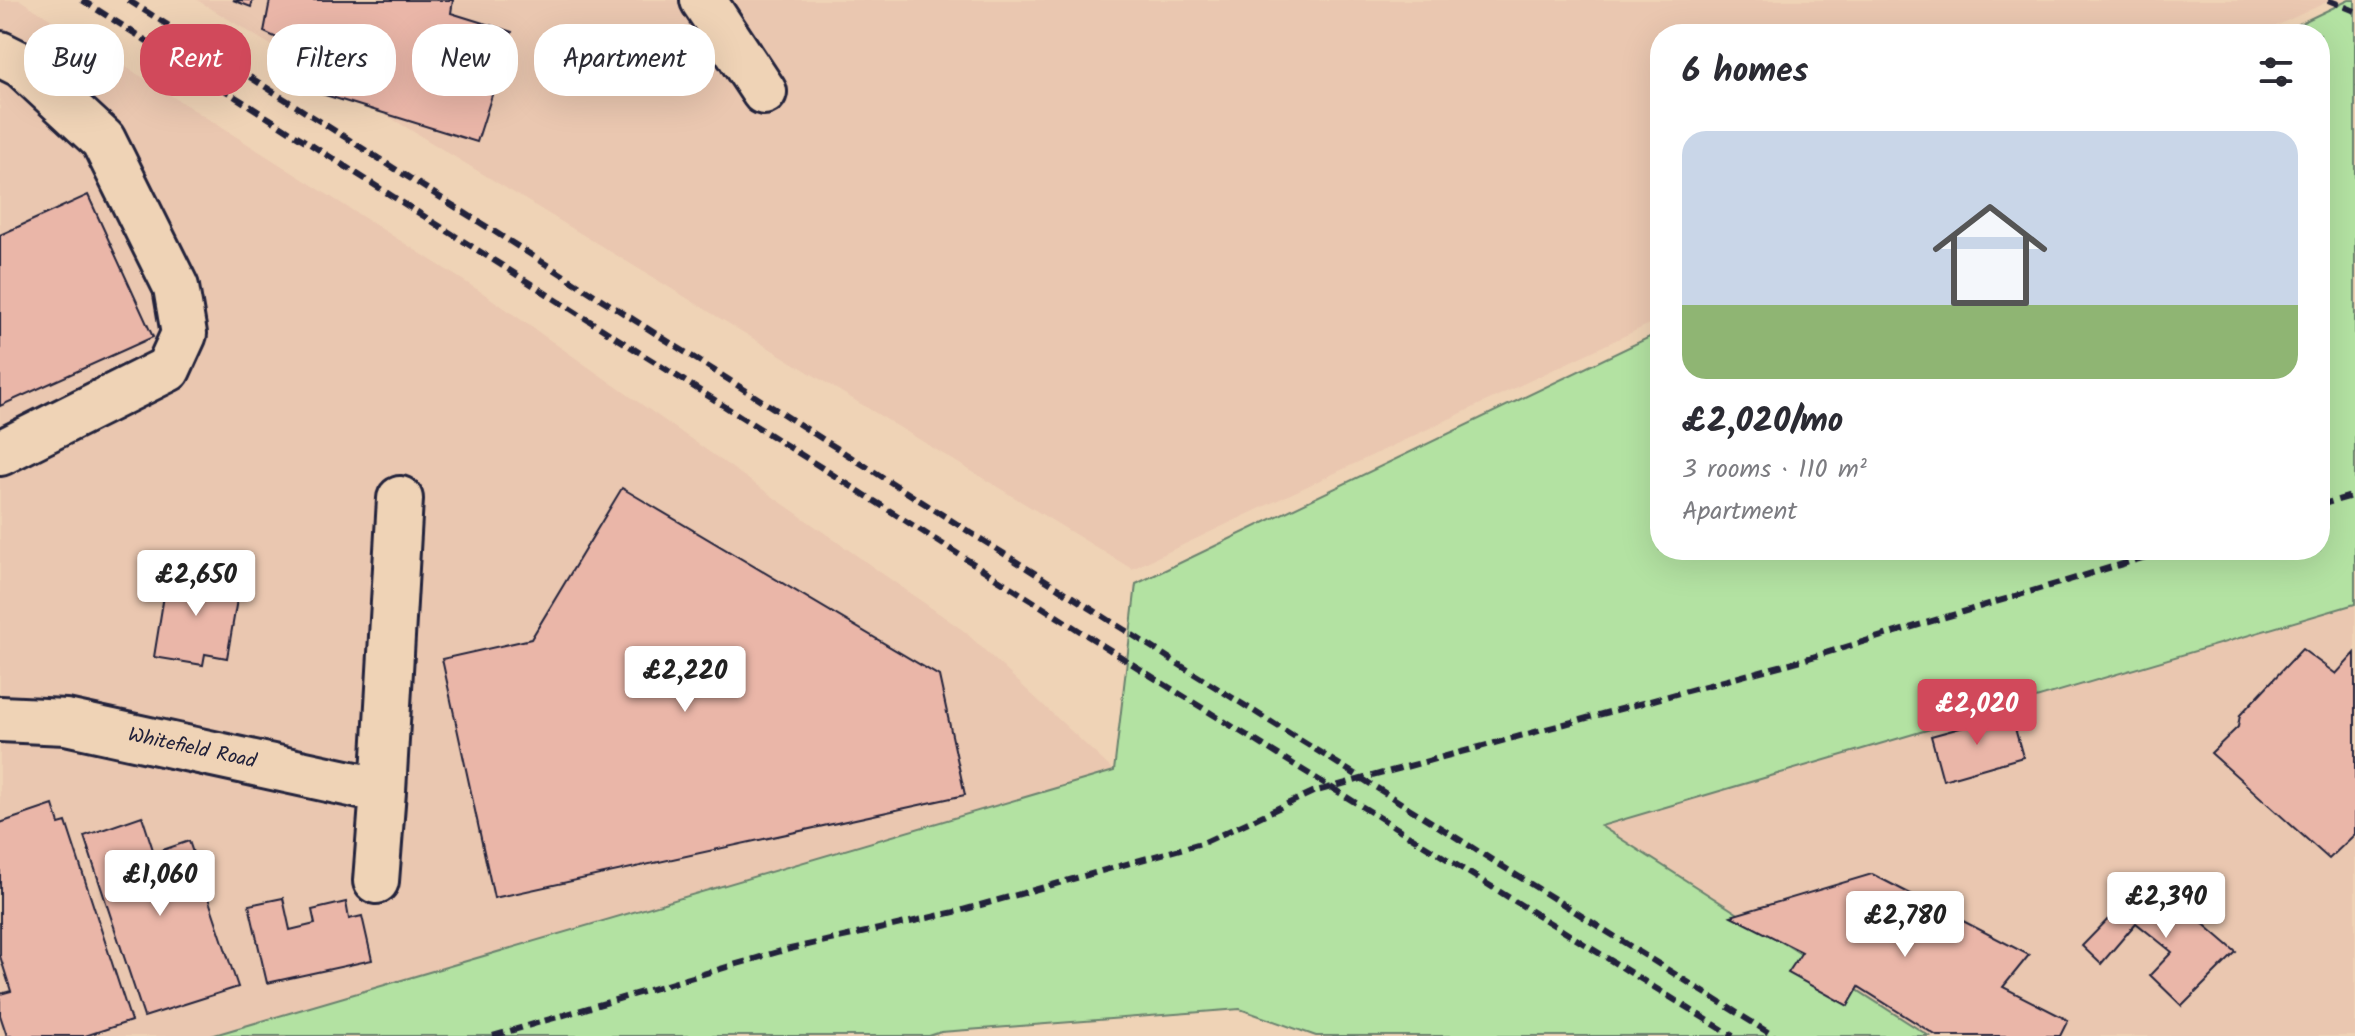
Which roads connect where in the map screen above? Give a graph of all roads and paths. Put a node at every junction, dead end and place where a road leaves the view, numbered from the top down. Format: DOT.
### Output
graph roads {
  1 [pos="703,0"];
  2 [pos="0,54"];
  3 [pos="764,92"];
  4 [pos="0,453"];
  5 [pos="400,499"];
  6 [pos="0,719"];
  7 [pos="383,791"];
  8 [pos="376,881"];
  1 -- 3 [label="lane"];
  2 -- 4 [label="lane"];
  5 -- 7 [label="lane"];
  6 -- 7 [label="lane, Whitefield Road"];
  7 -- 8 [label="lane"];
}
